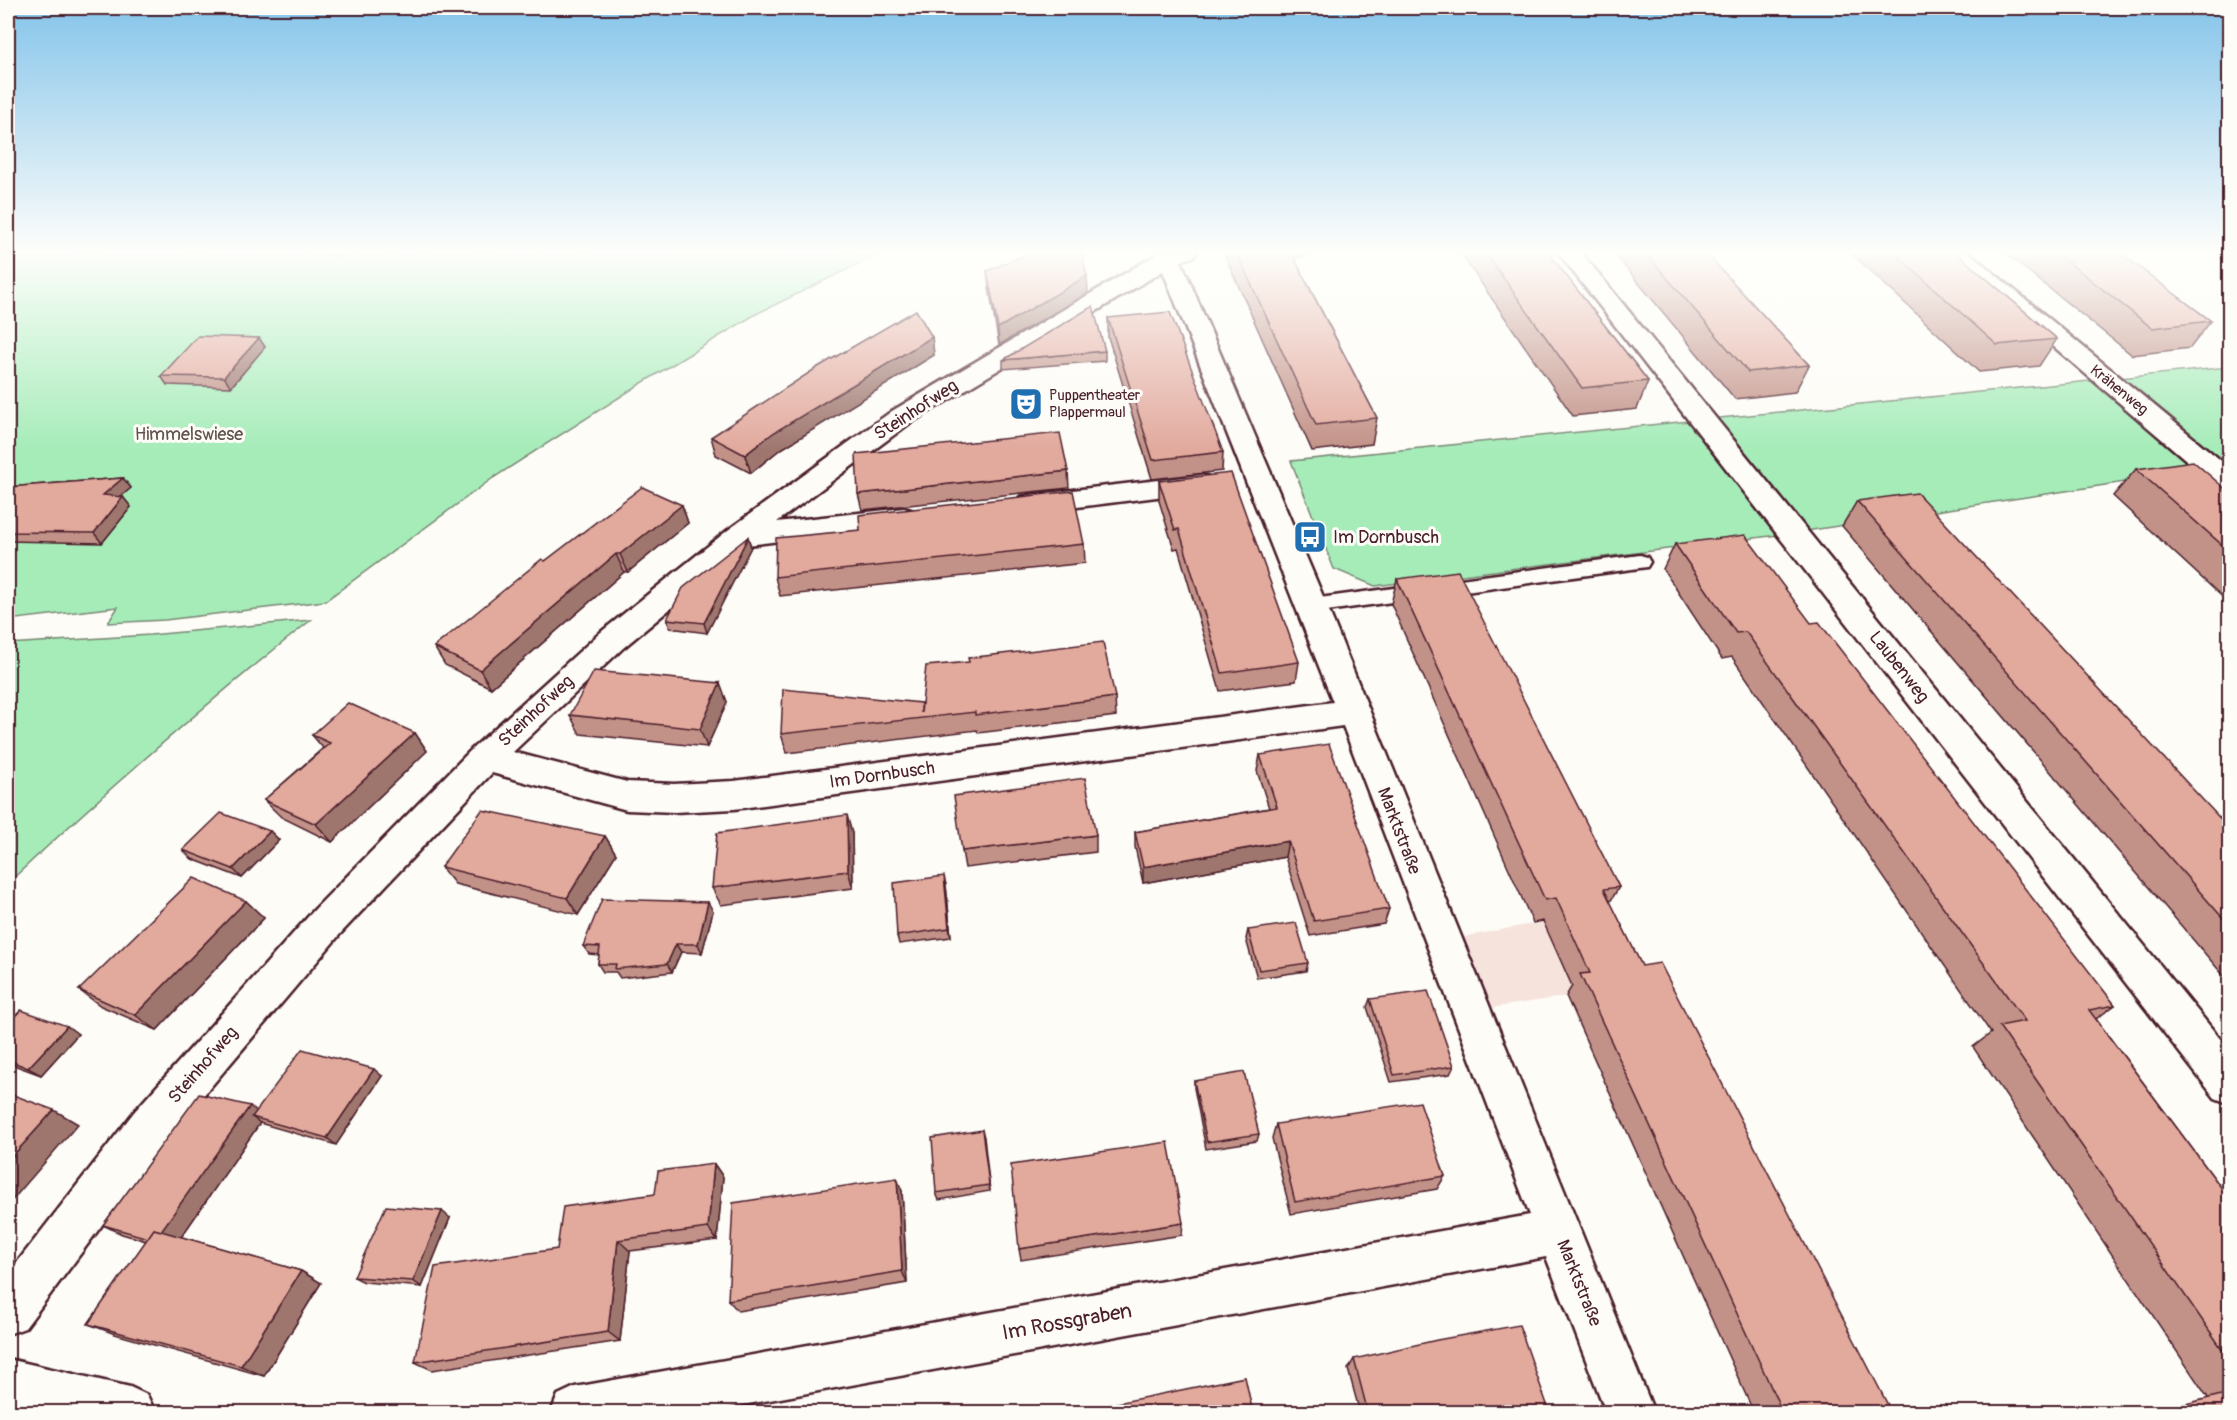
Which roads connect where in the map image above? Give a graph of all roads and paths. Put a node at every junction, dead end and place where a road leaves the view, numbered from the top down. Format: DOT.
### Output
graph roads {
  1 [pos="1067,317"];
  2 [pos="1191,317"];
  3 [pos="1621,317"];
  4 [pos="2032,317"];
  5 [pos="1238,480"];
  6 [pos="2229,483"];
  7 [pos="1010,506"];
  8 [pos="927,515"];
  9 [pos="738,537"];
  10 [pos="1640,562"];
  11 [pos="1312,606"];
  12 [pos="1352,712"];
  13 [pos="485,758"];
  14 [pos="2229,1084"];
  15 [pos="1559,1232"];
  16 [pos="8,1311"];
  17 [pos="8,1383"];
  18 [pos="130,1413"];
  19 [pos="575,1413"];
  20 [pos="1630,1413"];
  1 -- 9 [label="street, Steinhofweg"];
  2 -- 5 [label="street, Marktstraße"];
  3 -- 14 [label="street, Laubenweg"];
  4 -- 6 [label="street, Krähenweg"];
  5 -- 7 [label="street"];
  5 -- 11 [label="street, Marktstraße"];
  8 -- 9 [label="street"];
  9 -- 13 [label="street, Steinhofweg"];
  10 -- 11 [label="lane"];
  11 -- 12 [label="street, Marktstraße"];
  12 -- 13 [label="street, Im Dornbusch"];
  12 -- 15 [label="street, Marktstraße"];
  13 -- 16 [label="street, Steinhofweg"];
  15 -- 19 [label="street, Im Rossgraben"];
  15 -- 20 [label="street, Marktstraße"];
  17 -- 18 [label="street"];
}
